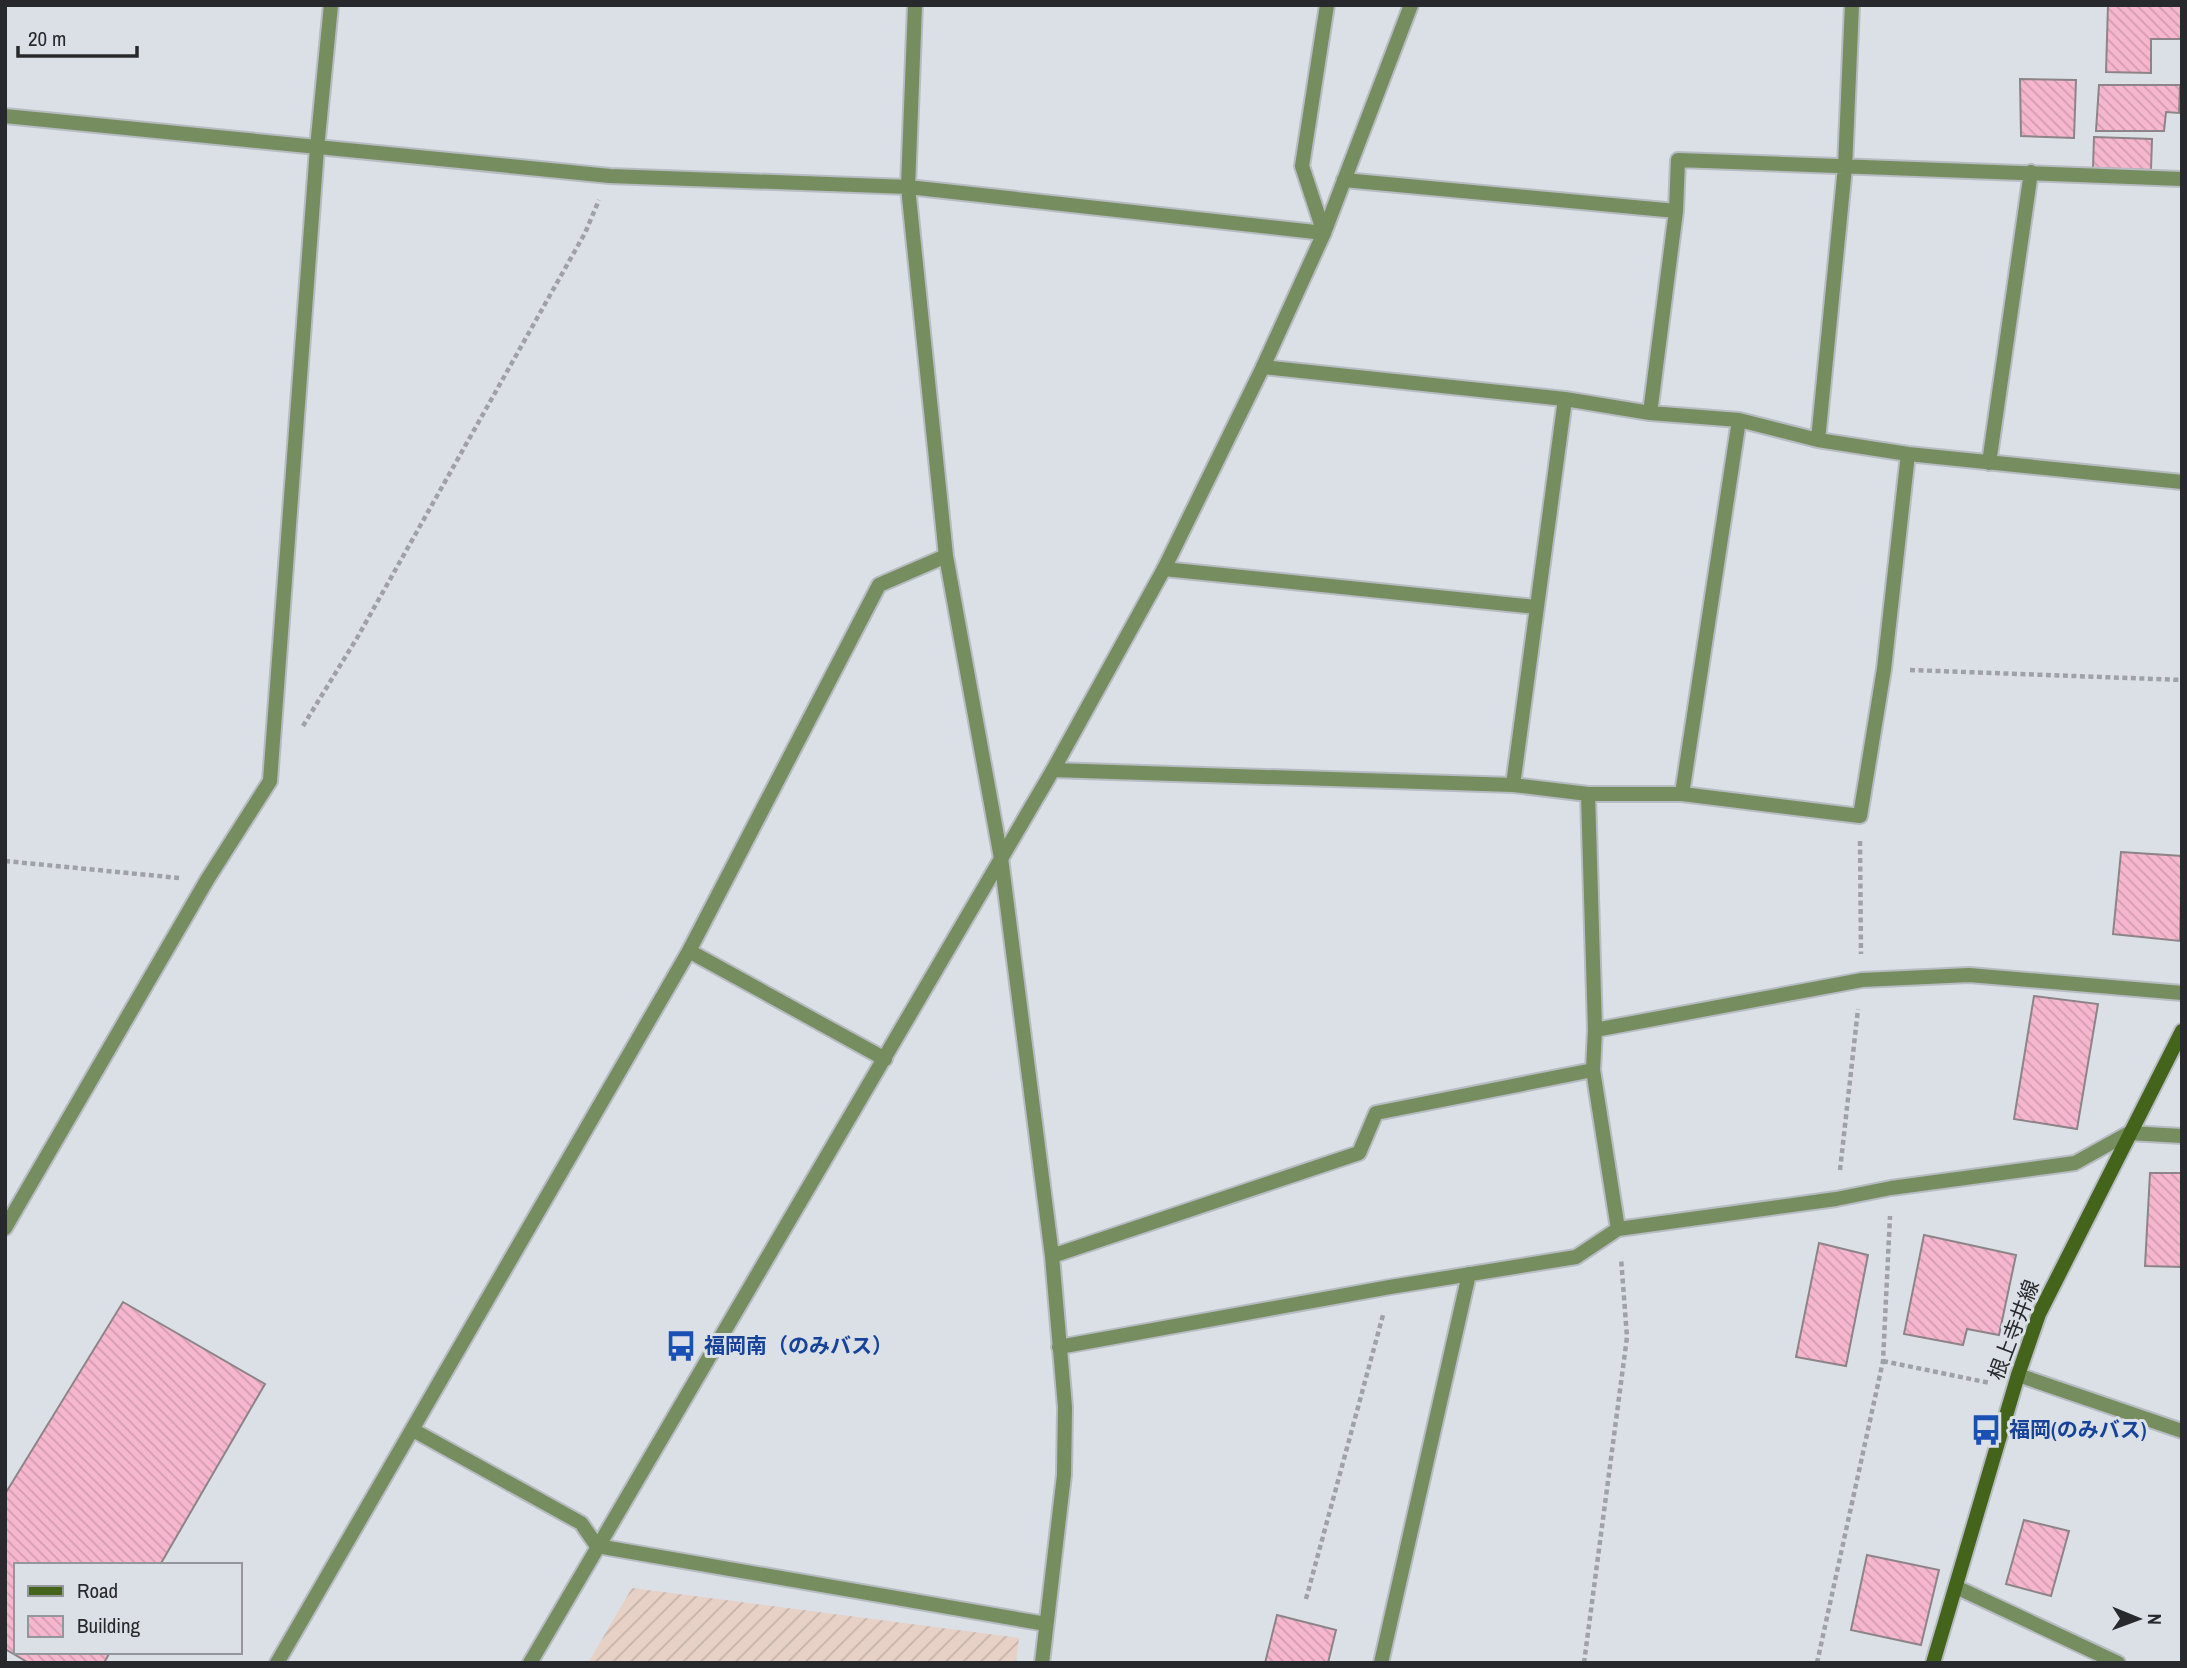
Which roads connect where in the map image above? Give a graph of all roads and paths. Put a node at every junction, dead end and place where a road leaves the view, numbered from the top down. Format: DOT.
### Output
graph roads {
  1 [pos="331,5"];
  2 [pos="915,5"];
  3 [pos="1327,5"];
  4 [pos="1411,5"];
  5 [pos="1852,5"];
  6 [pos="5,116"];
  7 [pos="317,148"];
  8 [pos="1845,167"];
  9 [pos="2031,172"];
  10 [pos="610,176"];
  11 [pos="2182,179"];
  12 [pos="1344,180"];
  13 [pos="908,187"];
  14 [pos="1676,211"];
  15 [pos="1324,233"];
  16 [pos="1263,367"];
  17 [pos="1565,399"];
  18 [pos="1650,413"];
  19 [pos="1739,420"];
  20 [pos="1818,440"];
  21 [pos="1908,454"];
  22 [pos="1989,463"];
  23 [pos="2182,482"];
  24 [pos="946,556"];
  25 [pos="1164,569"];
  26 [pos="1536,607"];
  27 [pos="1884,669"];
  28 [pos="2182,680"];
  29 [pos="299,733"];
  30 [pos="1053,770"];
  31 [pos="1513,785"];
  32 [pos="1588,794"];
  33 [pos="1682,794"];
  34 [pos="1000,858"];
  35 [pos="5,861"];
  36 [pos="207,880"];
  37 [pos="689,951"];
  38 [pos="2182,993"];
  39 [pos="1595,1030"];
  40 [pos="2182,1031"];
  41 [pos="885,1059"];
  42 [pos="1593,1070"];
  43 [pos="2129,1133"];
  44 [pos="2182,1136"];
  45 [pos="1891,1188"];
  46 [pos="5,1228"];
  47 [pos="1618,1229"];
  48 [pos="1052,1256"];
  49 [pos="1469,1274"];
  50 [pos="1390,1287"];
  51 [pos="1059,1346"];
  52 [pos="1883,1362"];
  53 [pos="2016,1381"];
  54 [pos="413,1430"];
  55 [pos="2182,1431"];
  56 [pos="597,1546"];
  57 [pos="1956,1587"];
  58 [pos="1306,1599"];
  59 [pos="1046,1624"];
  60 [pos="277,1663"];
  61 [pos="530,1663"];
  62 [pos="1042,1663"];
  63 [pos="1381,1663"];
  64 [pos="1584,1663"];
  65 [pos="1817,1663"];
  66 [pos="1933,1663"];
  67 [pos="2118,1663"];
  1 -- 7 [label="street"];
  2 -- 13 [label="street"];
  3 -- 15 [label="street"];
  4 -- 12 [label="street"];
  5 -- 8 [label="street"];
  6 -- 7 [label="street"];
  7 -- 10 [label="street"];
  7 -- 36 [label="street"];
  8 -- 9 [label="street"];
  8 -- 14 [label="street"];
  8 -- 20 [label="street"];
  9 -- 11 [label="street"];
  9 -- 22 [label="street"];
  10 -- 13 [label="street"];
  10 -- 29 [label="path"];
  12 -- 14 [label="street"];
  12 -- 15 [label="street"];
  13 -- 15 [label="street"];
  13 -- 24 [label="street"];
  14 -- 18 [label="street"];
  15 -- 16 [label="street"];
  16 -- 17 [label="street"];
  16 -- 25 [label="street"];
  17 -- 18 [label="street"];
  17 -- 26 [label="street"];
  18 -- 19 [label="street"];
  19 -- 20 [label="street"];
  19 -- 33 [label="street"];
  20 -- 21 [label="street"];
  21 -- 22 [label="street"];
  21 -- 27 [label="street"];
  22 -- 23 [label="street"];
  24 -- 34 [label="street"];
  24 -- 37 [label="street"];
  25 -- 26 [label="street"];
  25 -- 30 [label="street"];
  26 -- 31 [label="street"];
  27 -- 28 [label="path"];
  27 -- 33 [label="street"];
  30 -- 31 [label="street"];
  30 -- 34 [label="street"];
  31 -- 32 [label="street"];
  32 -- 33 [label="street"];
  32 -- 39 [label="street"];
  34 -- 41 [label="street"];
  34 -- 48 [label="street"];
  35 -- 36 [label="path"];
  36 -- 46 [label="street"];
  37 -- 41 [label="street"];
  37 -- 54 [label="street"];
  38 -- 39 [label="street"];
  39 -- 42 [label="street"];
  40 -- 43 [label="main road, 根上寺井線"];
  41 -- 56 [label="street"];
  42 -- 47 [label="street"];
  42 -- 48 [label="street"];
  43 -- 44 [label="street"];
  43 -- 45 [label="street"];
  43 -- 53 [label="main road, 根上寺井線"];
  45 -- 47 [label="street"];
  45 -- 52 [label="path"];
  47 -- 49 [label="street"];
  47 -- 64 [label="path"];
  48 -- 51 [label="street"];
  49 -- 50 [label="street"];
  49 -- 63 [label="street"];
  50 -- 51 [label="street"];
  50 -- 58 [label="path"];
  51 -- 59 [label="street"];
  52 -- 53 [label="path"];
  52 -- 65 [label="path"];
  53 -- 55 [label="street"];
  53 -- 57 [label="main road, 根上寺井線"];
  54 -- 56 [label="street"];
  54 -- 60 [label="street"];
  56 -- 59 [label="street"];
  56 -- 61 [label="street"];
  57 -- 66 [label="main road, 根上寺井線"];
  57 -- 67 [label="street"];
  59 -- 62 [label="street"];
}
